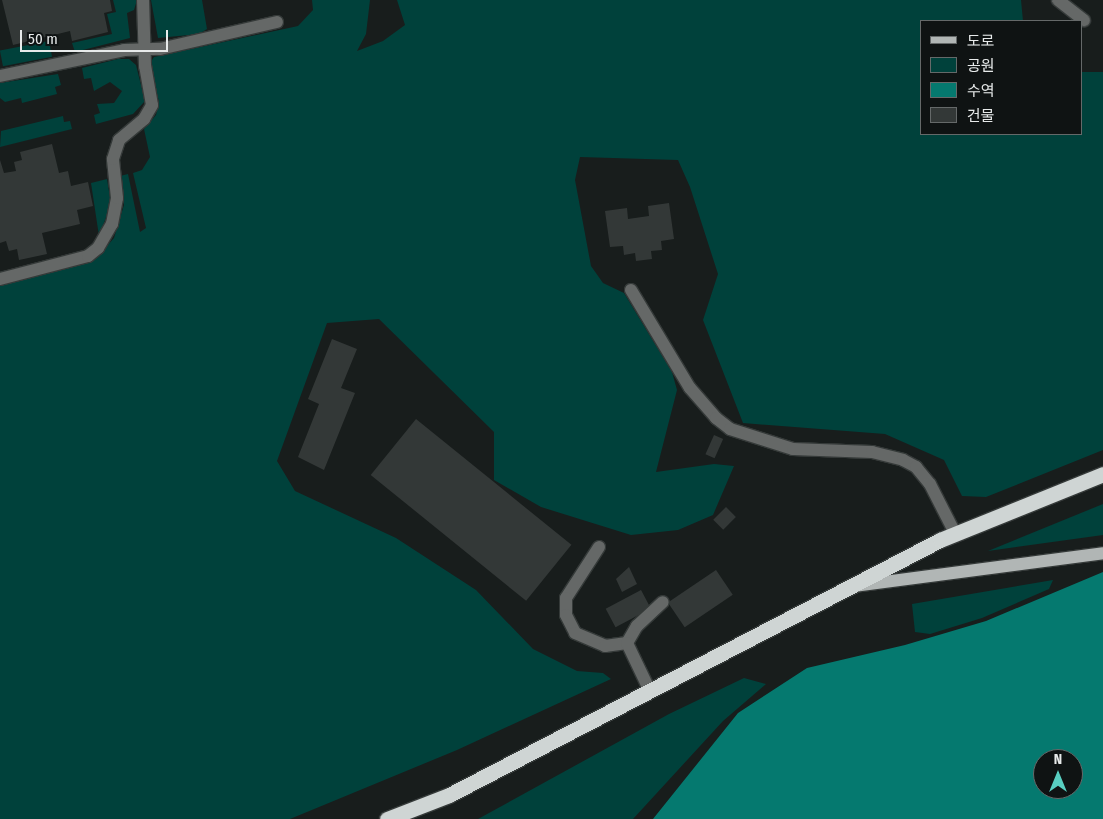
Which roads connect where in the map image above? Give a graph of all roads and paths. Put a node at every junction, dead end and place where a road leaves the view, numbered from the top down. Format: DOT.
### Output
graph roads {
  1 [pos="143,0"];
  2 [pos="1058,0"];
  3 [pos="1084,20"];
  4 [pos="277,22"];
  5 [pos="145,48"];
  6 [pos="0,76"];
  7 [pos="0,279"];
  8 [pos="630,290"];
  9 [pos="1103,474"];
  10 [pos="955,533"];
  11 [pos="599,547"];
  12 [pos="1103,553"];
  13 [pos="852,587"];
  14 [pos="663,602"];
  15 [pos="627,643"];
  16 [pos="650,691"];
  17 [pos="387,819"];
  1 -- 5 [label="street"];
  2 -- 3 [label="street"];
  4 -- 5 [label="street"];
  5 -- 6 [label="street"];
  5 -- 7 [label="street"];
  8 -- 10 [label="street"];
  9 -- 10 [label="highway"];
  10 -- 13 [label="highway"];
  11 -- 15 [label="street"];
  12 -- 13 [label="main road"];
  13 -- 16 [label="highway"];
  14 -- 15 [label="street"];
  15 -- 16 [label="street"];
  16 -- 17 [label="highway"];
}
